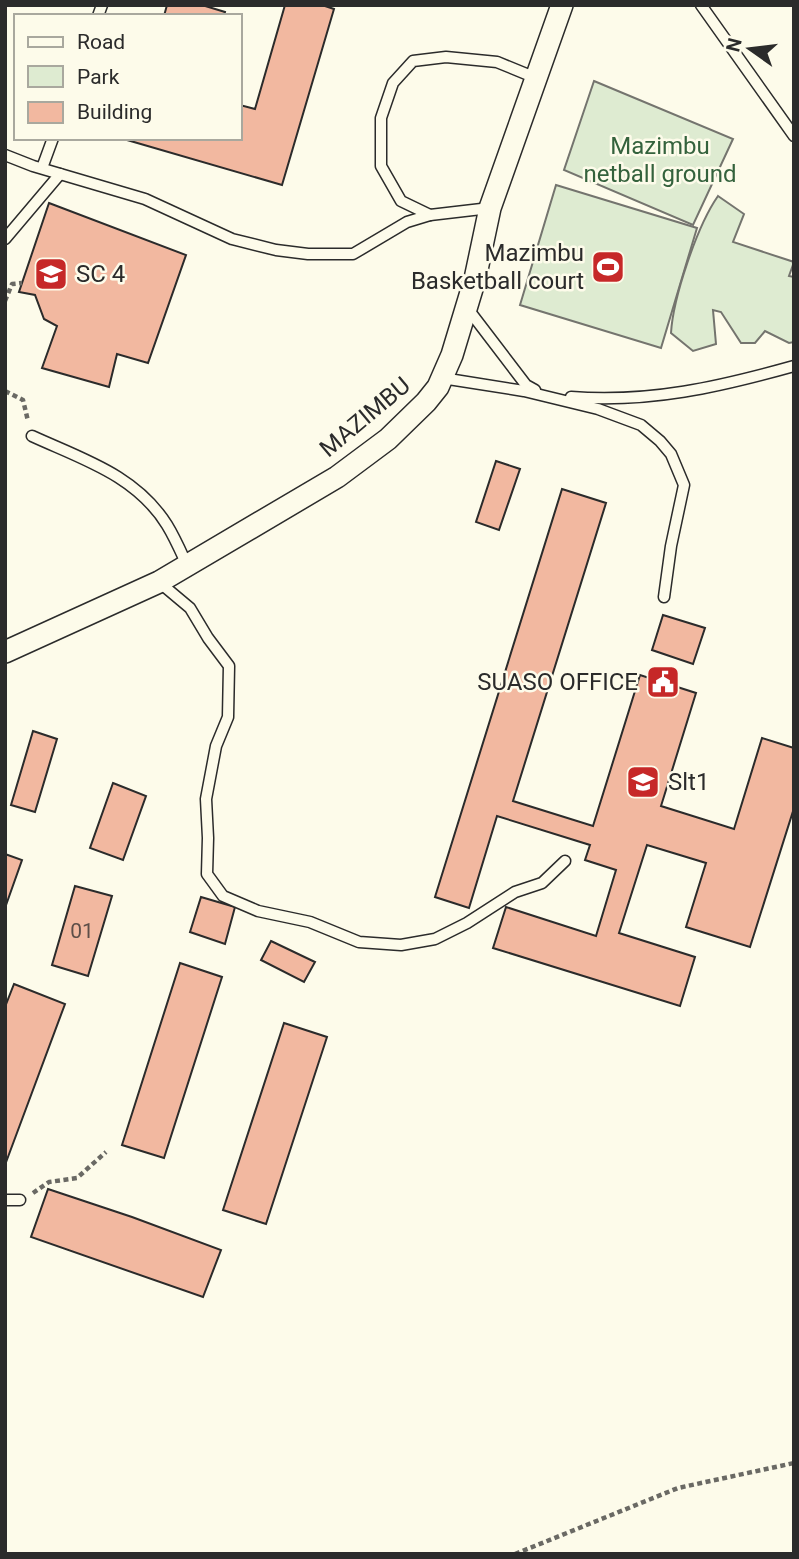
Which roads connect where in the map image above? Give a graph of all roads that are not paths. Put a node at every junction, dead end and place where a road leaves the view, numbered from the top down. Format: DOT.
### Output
graph roads {
  1 [pos="562,5"];
  2 [pos="701,5"];
  3 [pos="536,78"];
  4 [pos="792,129"];
  5 [pos="52,140"];
  6 [pos="5,155"];
  7 [pos="42,168"];
  8 [pos="60,174"];
  9 [pos="490,208"];
  10 [pos="430,215"];
  11 [pos="5,239"];
  12 [pos="466,307"];
  13 [pos="794,366"];
  14 [pos="442,378"];
  15 [pos="545,395"];
  16 [pos="32,436"];
  17 [pos="187,565"];
  18 [pos="159,582"];
  19 [pos="664,597"];
  20 [pos="5,652"];
  21 [pos="565,861"];
  22 [pos="5,1200"];
  23 [pos="20,1200"];
  1 -- 3 [label="street, MAZIMBU"];
  2 -- 4 [label="lane"];
  3 -- 9 [label="street, MAZIMBU"];
  3 -- 10 [label="lane"];
  5 -- 7 [label="lane"];
  6 -- 7 [label="lane"];
  7 -- 8 [label="lane"];
  8 -- 10 [label="lane"];
  8 -- 11 [label="lane"];
  9 -- 10 [label="lane"];
  9 -- 12 [label="street, MAZIMBU"];
  12 -- 14 [label="street, MAZIMBU"];
  12 -- 15 [label="lane"];
  13 -- 15 [label="lane"];
  14 -- 15 [label="lane"];
  14 -- 17 [label="street, MAZIMBU"];
  15 -- 19 [label="lane"];
  16 -- 17 [label="lane"];
  17 -- 18 [label="street, MAZIMBU"];
  18 -- 20 [label="street, MAZIMBU"];
  18 -- 21 [label="lane"];
  22 -- 23 [label="lane"];
}
